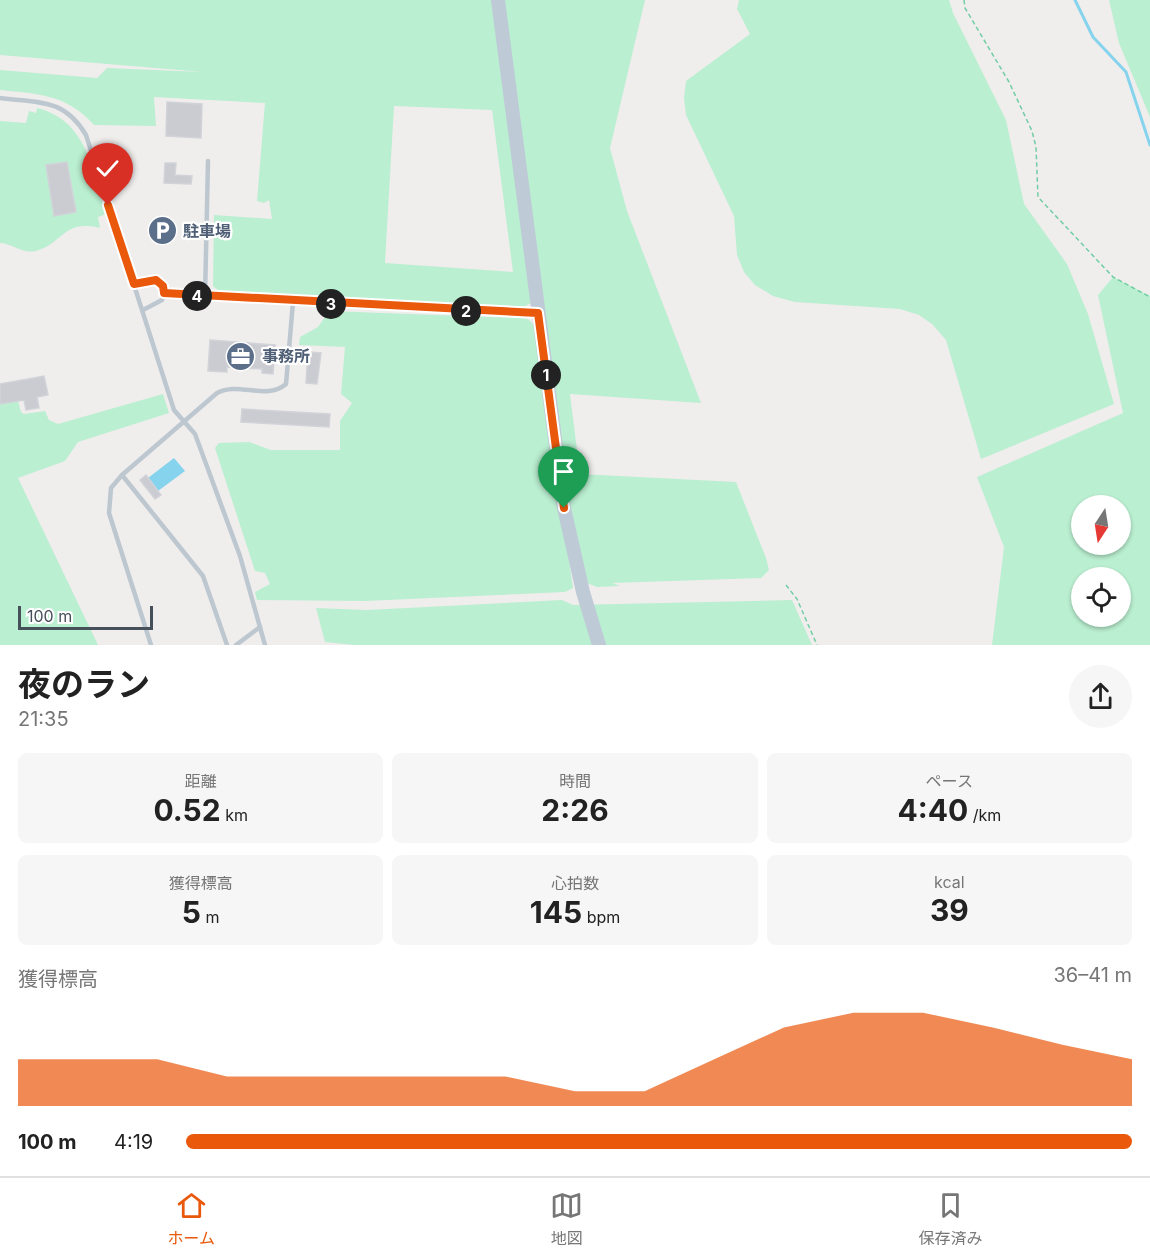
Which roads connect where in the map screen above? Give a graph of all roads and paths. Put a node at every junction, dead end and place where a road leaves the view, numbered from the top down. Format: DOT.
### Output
graph roads {
  1 [pos="498,0"];
  2 [pos="964,0"];
  3 [pos="0,98"];
  4 [pos="208,161"];
  5 [pos="134,284"];
  6 [pos="164,293"];
  7 [pos="205,297"];
  8 [pos="1150,297"];
  9 [pos="293,302"];
  10 [pos="143,310"];
  11 [pos="538,313"];
  12 [pos="184,420"];
  13 [pos="122,475"];
  14 [pos="786,585"];
  15 [pos="260,627"];
  16 [pos="151,645"];
  17 [pos="227,645"];
  18 [pos="236,645"];
  19 [pos="265,645"];
  20 [pos="599,645"];
  21 [pos="817,645"];
  1 -- 11 [label="street"];
  2 -- 8 [label="path"];
  3 -- 5 [label="lane"];
  4 -- 7 [label="lane"];
  5 -- 6 [label="lane"];
  5 -- 10 [label="lane"];
  6 -- 7 [label="lane"];
  6 -- 10 [label="lane"];
  7 -- 9 [label="lane"];
  9 -- 11 [label="lane"];
  9 -- 12 [label="lane"];
  10 -- 12 [label="lane"];
  11 -- 20 [label="street"];
  12 -- 13 [label="lane"];
  12 -- 15 [label="lane"];
  13 -- 16 [label="lane"];
  13 -- 17 [label="lane"];
  14 -- 21 [label="path"];
  15 -- 18 [label="lane"];
  15 -- 19 [label="lane"];
}
